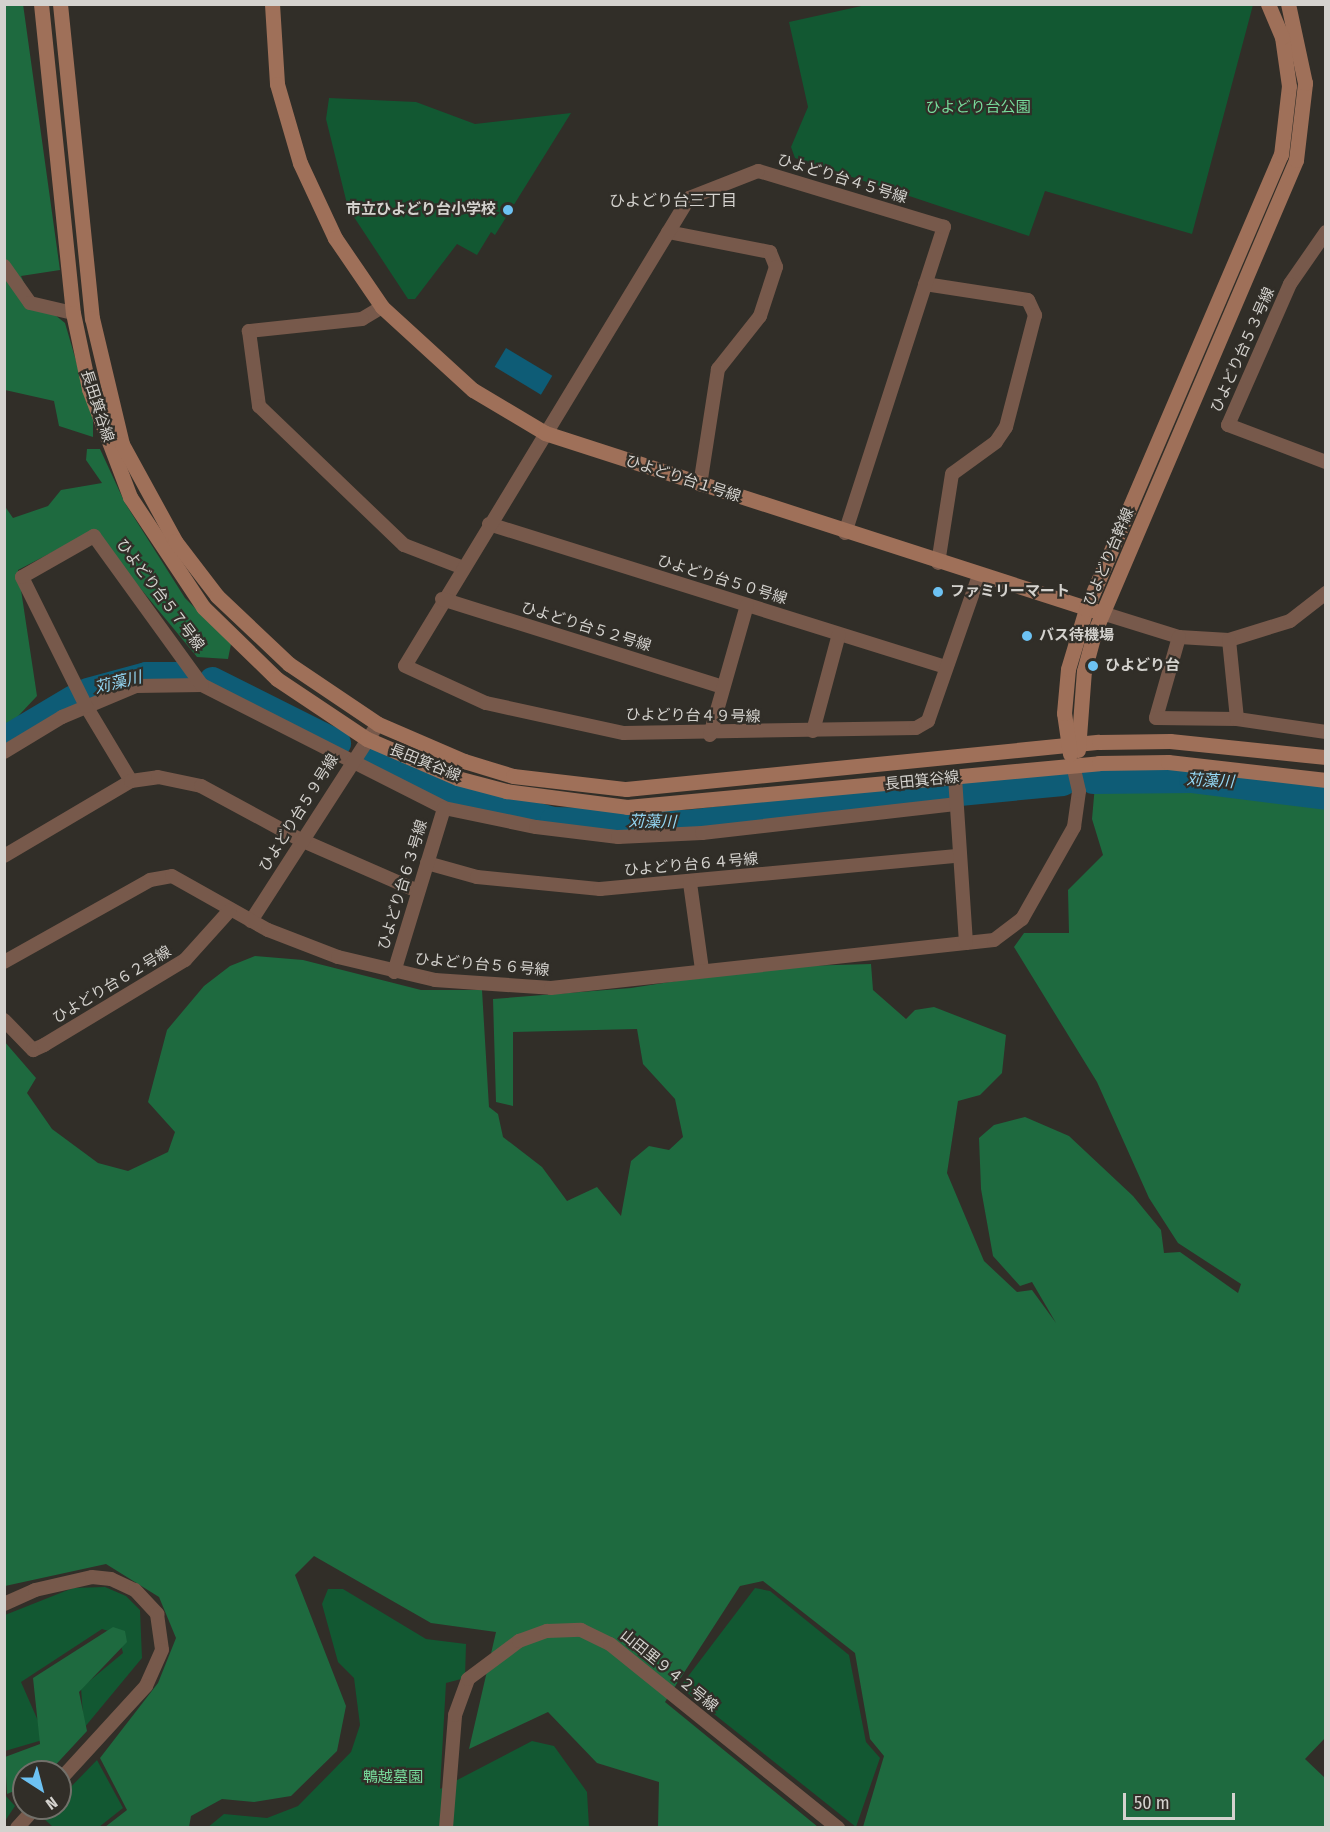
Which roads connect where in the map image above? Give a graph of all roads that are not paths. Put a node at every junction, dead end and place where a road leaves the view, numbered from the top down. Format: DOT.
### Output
graph roads {
  1 [pos="41,4"];
  2 [pos="60,4"];
  3 [pos="272,4"];
  4 [pos="1268,4"];
  5 [pos="1288,4"];
  6 [pos="668,232"];
  7 [pos="1326,232"];
  8 [pos="4,266"];
  9 [pos="925,284"];
  10 [pos="382,307"];
  11 [pos="73,313"];
  12 [pos="545,433"];
  13 [pos="1326,462"];
  14 [pos="700,484"];
  15 [pos="489,524"];
  16 [pos="845,533"];
  17 [pos="938,563"];
  18 [pos="461,567"];
  19 [pos="979,575"];
  20 [pos="1326,593"];
  21 [pos="442,599"];
  22 [pos="747,605"];
  23 [pos="1086,609"];
  24 [pos="1102,613"];
  25 [pos="839,634"];
  26 [pos="1179,637"];
  27 [pos="1229,640"];
  28 [pos="945,666"];
  29 [pos="202,684"];
  30 [pos="720,686"];
  31 [pos="86,706"];
  32 [pos="1237,720"];
  33 [pos="378,724"];
  34 [pos="1325,729"];
  35 [pos="813,731"];
  36 [pos="710,735"];
  37 [pos="367,739"];
  38 [pos="1074,743"];
  39 [pos="4,752"];
  40 [pos="1326,757"];
  41 [pos="349,762"];
  42 [pos="1073,765"];
  43 [pos="955,777"];
  44 [pos="1326,780"];
  45 [pos="131,781"];
  46 [pos="955,804"];
  47 [pos="444,808"];
  48 [pos="301,840"];
  49 [pos="4,856"];
  50 [pos="959,856"];
  51 [pos="427,863"];
  52 [pos="690,883"];
  53 [pos="418,891"];
  54 [pos="230,910"];
  55 [pos="251,921"];
  56 [pos="966,943"];
  57 [pos="4,962"];
  58 [pos="702,970"];
  59 [pos="394,972"];
  60 [pos="4,1020"];
  61 [pos="4,1604"];
  62 [pos="72,1767"];
  63 [pos="446,1827"];
  64 [pos="838,1827"];
  1 -- 11 [label="street, 長田箕谷線"];
  2 -- 33 [label="street, 長田箕谷線"];
  3 -- 10 [label="street, ひよどり台１号線"];
  4 -- 23 [label="street, ひよどり台幹線"];
  5 -- 24 [label="street, ひよどり台幹線"];
  6 -- 9 [label="street, ひよどり台４５号線"];
  6 -- 12 [label="street, ひよどり台４５号線"];
  6 -- 14 [label="street"];
  7 -- 13 [label="street, ひよどり台５３号線"];
  8 -- 11 [label="street"];
  9 -- 16 [label="street, ひよどり台４５号線"];
  9 -- 17 [label="street"];
  10 -- 12 [label="street, ひよどり台１号線"];
  10 -- 18 [label="street"];
  11 -- 37 [label="street, 長田箕谷線"];
  12 -- 14 [label="street, ひよどり台１号線"];
  12 -- 15 [label="street, ひよどり台４９号線"];
  14 -- 16 [label="street, ひよどり台１号線"];
  15 -- 18 [label="street, ひよどり台４９号線"];
  15 -- 22 [label="street, ひよどり台５０号線"];
  16 -- 17 [label="street, ひよどり台１号線"];
  17 -- 19 [label="street, ひよどり台１号線"];
  18 -- 21 [label="street, ひよどり台４９号線"];
  19 -- 23 [label="street, ひよどり台１号線"];
  19 -- 28 [label="street, ひよどり台４９号線"];
  20 -- 27 [label="street, ひよどり台１号線"];
  21 -- 30 [label="street, ひよどり台５２号線"];
  21 -- 36 [label="street, ひよどり台４９号線"];
  22 -- 25 [label="street, ひよどり台５０号線"];
  22 -- 30 [label="street"];
  23 -- 24 [label="street, ひよどり台１号線"];
  23 -- 38 [label="street, ひよどり台幹線"];
  24 -- 26 [label="street, ひよどり台１号線"];
  24 -- 38 [label="street, ひよどり台幹線"];
  25 -- 28 [label="street, ひよどり台５０号線"];
  25 -- 35 [label="street"];
  26 -- 27 [label="street, ひよどり台１号線"];
  26 -- 32 [label="street"];
  27 -- 32 [label="street"];
  28 -- 35 [label="street, ひよどり台４９号線"];
  29 -- 31 [label="street"];
  29 -- 31 [label="street, ひよどり台５７号線"];
  29 -- 41 [label="street"];
  30 -- 36 [label="street"];
  31 -- 39 [label="street"];
  31 -- 45 [label="street"];
  32 -- 34 [label="street"];
  33 -- 37 [label="street, ひよどり台５９号線"];
  33 -- 38 [label="street, 長田箕谷線"];
  35 -- 36 [label="street, ひよどり台４９号線"];
  37 -- 41 [label="street, ひよどり台５９号線"];
  37 -- 43 [label="street, 長田箕谷線"];
  38 -- 40 [label="street, 長田箕谷線"];
  38 -- 42 [label="street, ひよどり台幹線"];
  41 -- 47 [label="street"];
  41 -- 48 [label="street, ひよどり台５９号線"];
  42 -- 43 [label="street, 長田箕谷線"];
  42 -- 44 [label="street, 長田箕谷線"];
  42 -- 56 [label="street, ひよどり台５６号線"];
  43 -- 46 [label="street"];
  45 -- 48 [label="street"];
  45 -- 49 [label="street"];
  46 -- 47 [label="street"];
  46 -- 50 [label="street"];
  47 -- 51 [label="street, ひよどり台６３号線"];
  48 -- 53 [label="street"];
  48 -- 55 [label="street, ひよどり台５９号線"];
  50 -- 52 [label="street, ひよどり台６４号線"];
  50 -- 56 [label="street"];
  51 -- 52 [label="street, ひよどり台６４号線"];
  51 -- 53 [label="street, ひよどり台６３号線"];
  52 -- 58 [label="street"];
  53 -- 59 [label="street, ひよどり台６３号線"];
  54 -- 55 [label="street, ひよどり台５６号線"];
  54 -- 57 [label="street, ひよどり台５６号線"];
  54 -- 60 [label="street, ひよどり台６２号線"];
  55 -- 59 [label="street, ひよどり台５６号線"];
  56 -- 58 [label="street, ひよどり台５６号線"];
  58 -- 59 [label="street, ひよどり台５６号線"];
  61 -- 62 [label="street"];
  63 -- 64 [label="street, 山田里９４２号線"];
}
